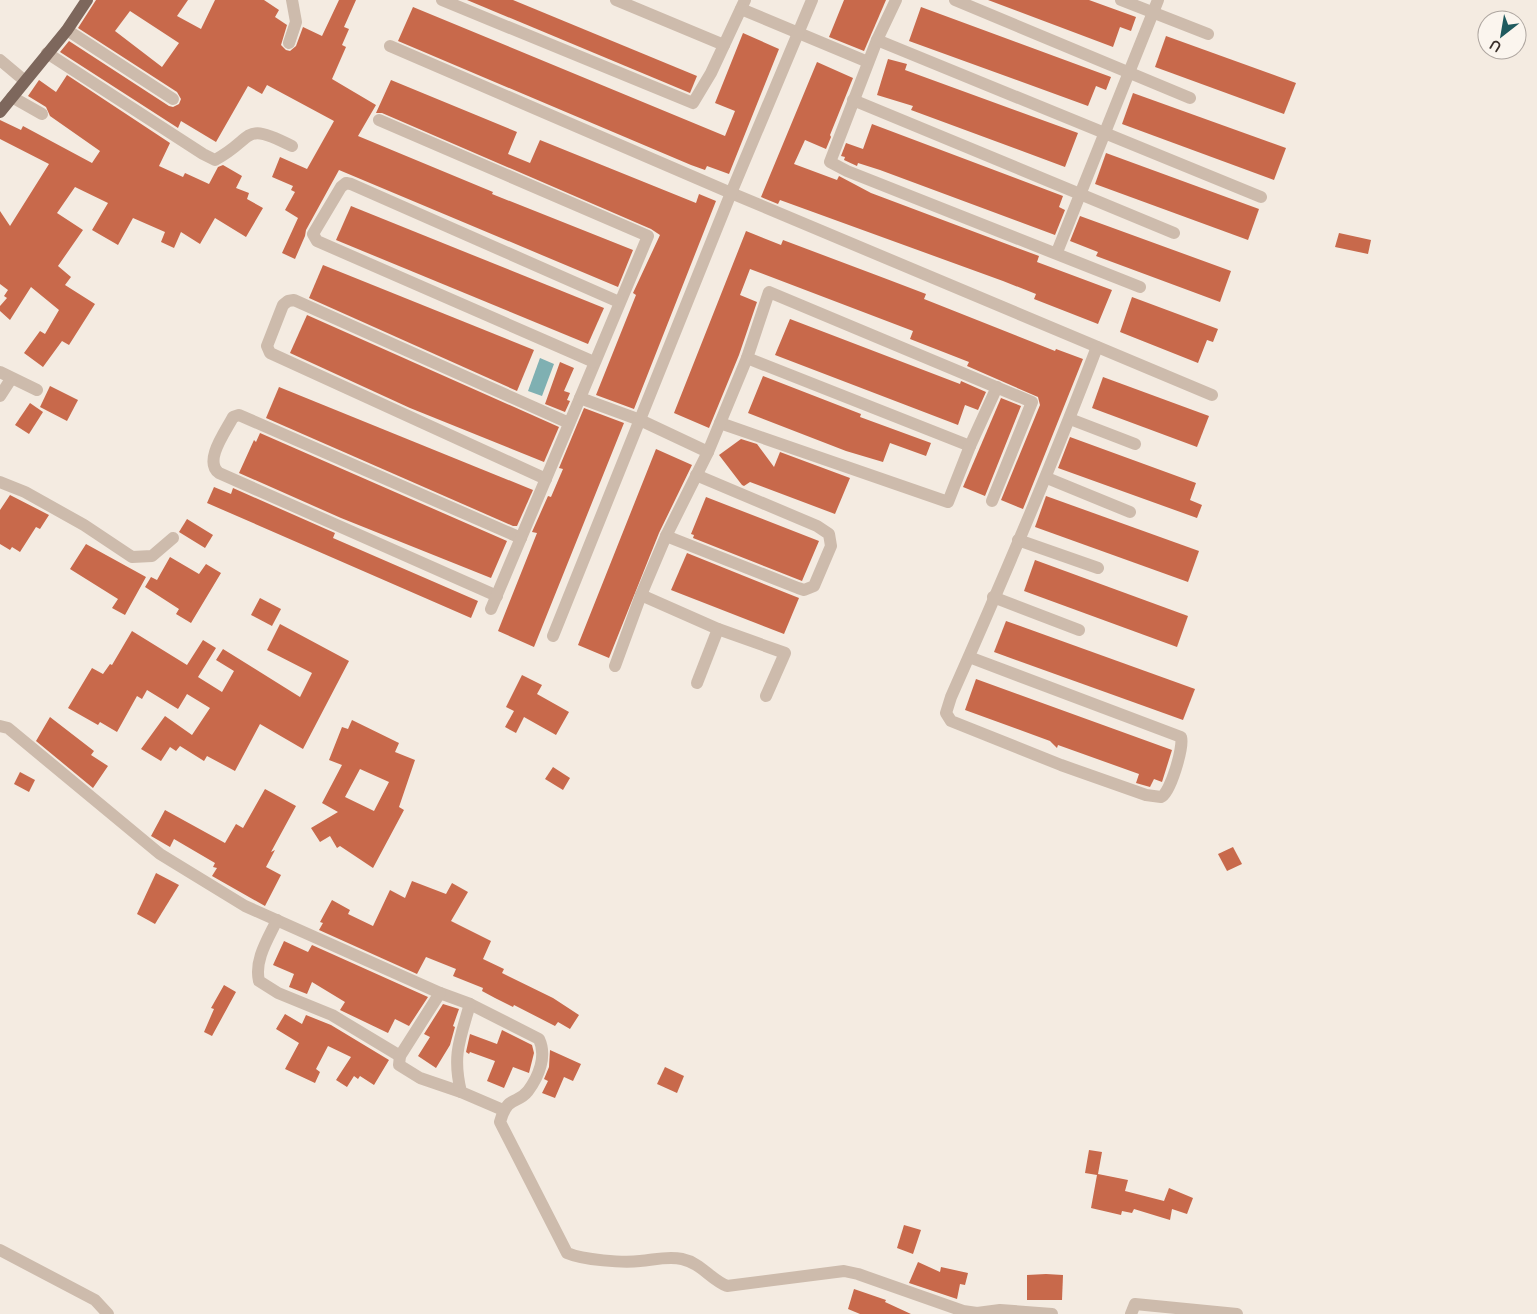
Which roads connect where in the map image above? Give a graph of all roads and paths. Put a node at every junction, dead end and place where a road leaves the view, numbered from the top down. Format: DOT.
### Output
graph roads {
  1 [pos="87,0"];
  2 [pos="292,0"];
  3 [pos="442,0"];
  4 [pos="616,0"];
  5 [pos="812,0"];
  6 [pos="896,0"];
  7 [pos="955,0"];
  8 [pos="1122,0"];
  9 [pos="1158,0"];
  10 [pos="743,4"];
  11 [pos="1152,12"];
  12 [pos="67,30"];
  13 [pos="797,33"];
  14 [pos="1208,34"];
  15 [pos="877,40"];
  16 [pos="290,43"];
  17 [pos="724,45"];
  18 [pos="390,46"];
  19 [pos="47,52"];
  20 [pos="0,60"];
  21 [pos="868,62"];
  22 [pos="1128,73"];
  23 [pos="24,82"];
  24 [pos="12,96"];
  25 [pos="1190,98"];
  26 [pos="173,99"];
  27 [pos="852,100"];
  28 [pos="0,112"];
  29 [pos="42,114"];
  30 [pos="379,120"];
  31 [pos="1105,132"];
  32 [pos="292,146"];
  33 [pos="731,193"];
  34 [pos="1080,194"];
  35 [pos="1261,197"];
  36 [pos="1174,233"];
  37 [pos="1056,252"];
  38 [pos="1140,287"];
  39 [pos="619,302"];
  40 [pos="1097,347"];
  41 [pos="747,358"];
  42 [pos="594,362"];
  43 [pos="5,375"];
  44 [pos="997,387"];
  45 [pos="37,390"];
  46 [pos="1212,395"];
  47 [pos="0,396"];
  48 [pos="580,398"];
  49 [pos="1070,419"];
  50 [pos="640,420"];
  51 [pos="569,422"];
  52 [pos="720,423"];
  53 [pos="1135,444"];
  54 [pos="970,446"];
  55 [pos="708,452"];
  56 [pos="696,475"];
  57 [pos="1047,478"];
  58 [pos="546,479"];
  59 [pos="0,482"];
  60 [pos="992,502"];
  61 [pos="1130,512"];
  62 [pos="666,536"];
  63 [pos="173,538"];
  64 [pos="521,538"];
  65 [pos="1018,540"];
  66 [pos="1098,568"];
  67 [pos="641,595"];
  68 [pos="497,596"];
  69 [pos="994,598"];
  70 [pos="491,610"];
  71 [pos="718,629"];
  72 [pos="1079,630"];
  73 [pos="553,636"];
  74 [pos="969,657"];
  75 [pos="615,666"];
  76 [pos="697,683"];
  77 [pos="766,696"];
  78 [pos="1,728"];
  79 [pos="277,920"];
  80 [pos="440,993"];
  81 [pos="470,1004"];
  82 [pos="400,1056"];
  83 [pos="462,1092"];
  84 [pos="503,1110"];
  85 [pos="0,1250"];
  86 [pos="108,1314"];
  87 [pos="1052,1314"];
  88 [pos="1131,1314"];
  89 [pos="1237,1314"];
  1 -- 12 [label="main road"];
  2 -- 16 [label="street"];
  3 -- 17 [label="street"];
  4 -- 17 [label="street"];
  5 -- 13 [label="street"];
  6 -- 15 [label="street"];
  7 -- 22 [label="street"];
  8 -- 11 [label="street"];
  9 -- 11 [label="street"];
  10 -- 13 [label="street"];
  10 -- 17 [label="street"];
  11 -- 14 [label="street"];
  11 -- 22 [label="street"];
  12 -- 19 [label="main road"];
  12 -- 26 [label="street"];
  13 -- 21 [label="street"];
  13 -- 33 [label="street"];
  15 -- 21 [label="street"];
  15 -- 31 [label="street"];
  18 -- 33 [label="street"];
  19 -- 23 [label="main road"];
  19 -- 32 [label="street"];
  20 -- 23 [label="street"];
  21 -- 27 [label="street"];
  22 -- 25 [label="street"];
  22 -- 31 [label="street"];
  23 -- 24 [label="main road"];
  24 -- 28 [label="main road"];
  24 -- 29 [label="street"];
  27 -- 34 [label="street"];
  27 -- 37 [label="street"];
  30 -- 39 [label="street"];
  31 -- 34 [label="street"];
  31 -- 35 [label="street"];
  33 -- 40 [label="street"];
  33 -- 50 [label="street"];
  34 -- 36 [label="street"];
  34 -- 37 [label="street"];
  37 -- 38 [label="street"];
  39 -- 42 [label="street"];
  39 -- 42 [label="street"];
  40 -- 46 [label="street"];
  40 -- 49 [label="street"];
  41 -- 44 [label="street"];
  41 -- 52 [label="street"];
  41 -- 54 [label="street"];
  42 -- 48 [label="street"];
  43 -- 45 [label="street"];
  43 -- 47 [label="street"];
  44 -- 54 [label="street"];
  44 -- 60 [label="street"];
  48 -- 50 [label="street"];
  48 -- 51 [label="street"];
  49 -- 53 [label="street"];
  49 -- 57 [label="street"];
  50 -- 55 [label="street"];
  50 -- 73 [label="street"];
  51 -- 58 [label="street"];
  51 -- 58 [label="street"];
  52 -- 54 [label="street"];
  52 -- 55 [label="street"];
  55 -- 56 [label="street"];
  56 -- 62 [label="street"];
  56 -- 62 [label="street"];
  57 -- 61 [label="street"];
  57 -- 65 [label="street"];
  58 -- 64 [label="street"];
  59 -- 63 [label="street"];
  62 -- 67 [label="street"];
  64 -- 68 [label="street"];
  64 -- 68 [label="street"];
  65 -- 66 [label="street"];
  65 -- 69 [label="street"];
  67 -- 71 [label="street"];
  67 -- 75 [label="street"];
  68 -- 70 [label="street"];
  69 -- 72 [label="street"];
  69 -- 74 [label="street"];
  71 -- 76 [label="street"];
  71 -- 77 [label="street"];
  74 -- 74 [label="street"];
  78 -- 79 [label="street"];
  79 -- 80 [label="street"];
  79 -- 82 [label="street"];
  80 -- 81 [label="street"];
  80 -- 82 [label="street"];
  81 -- 83 [label="street"];
  81 -- 84 [label="street"];
  82 -- 83 [label="street"];
  83 -- 84 [label="street"];
  84 -- 87 [label="street"];
  85 -- 86 [label="street"];
  88 -- 89 [label="street"];
}
